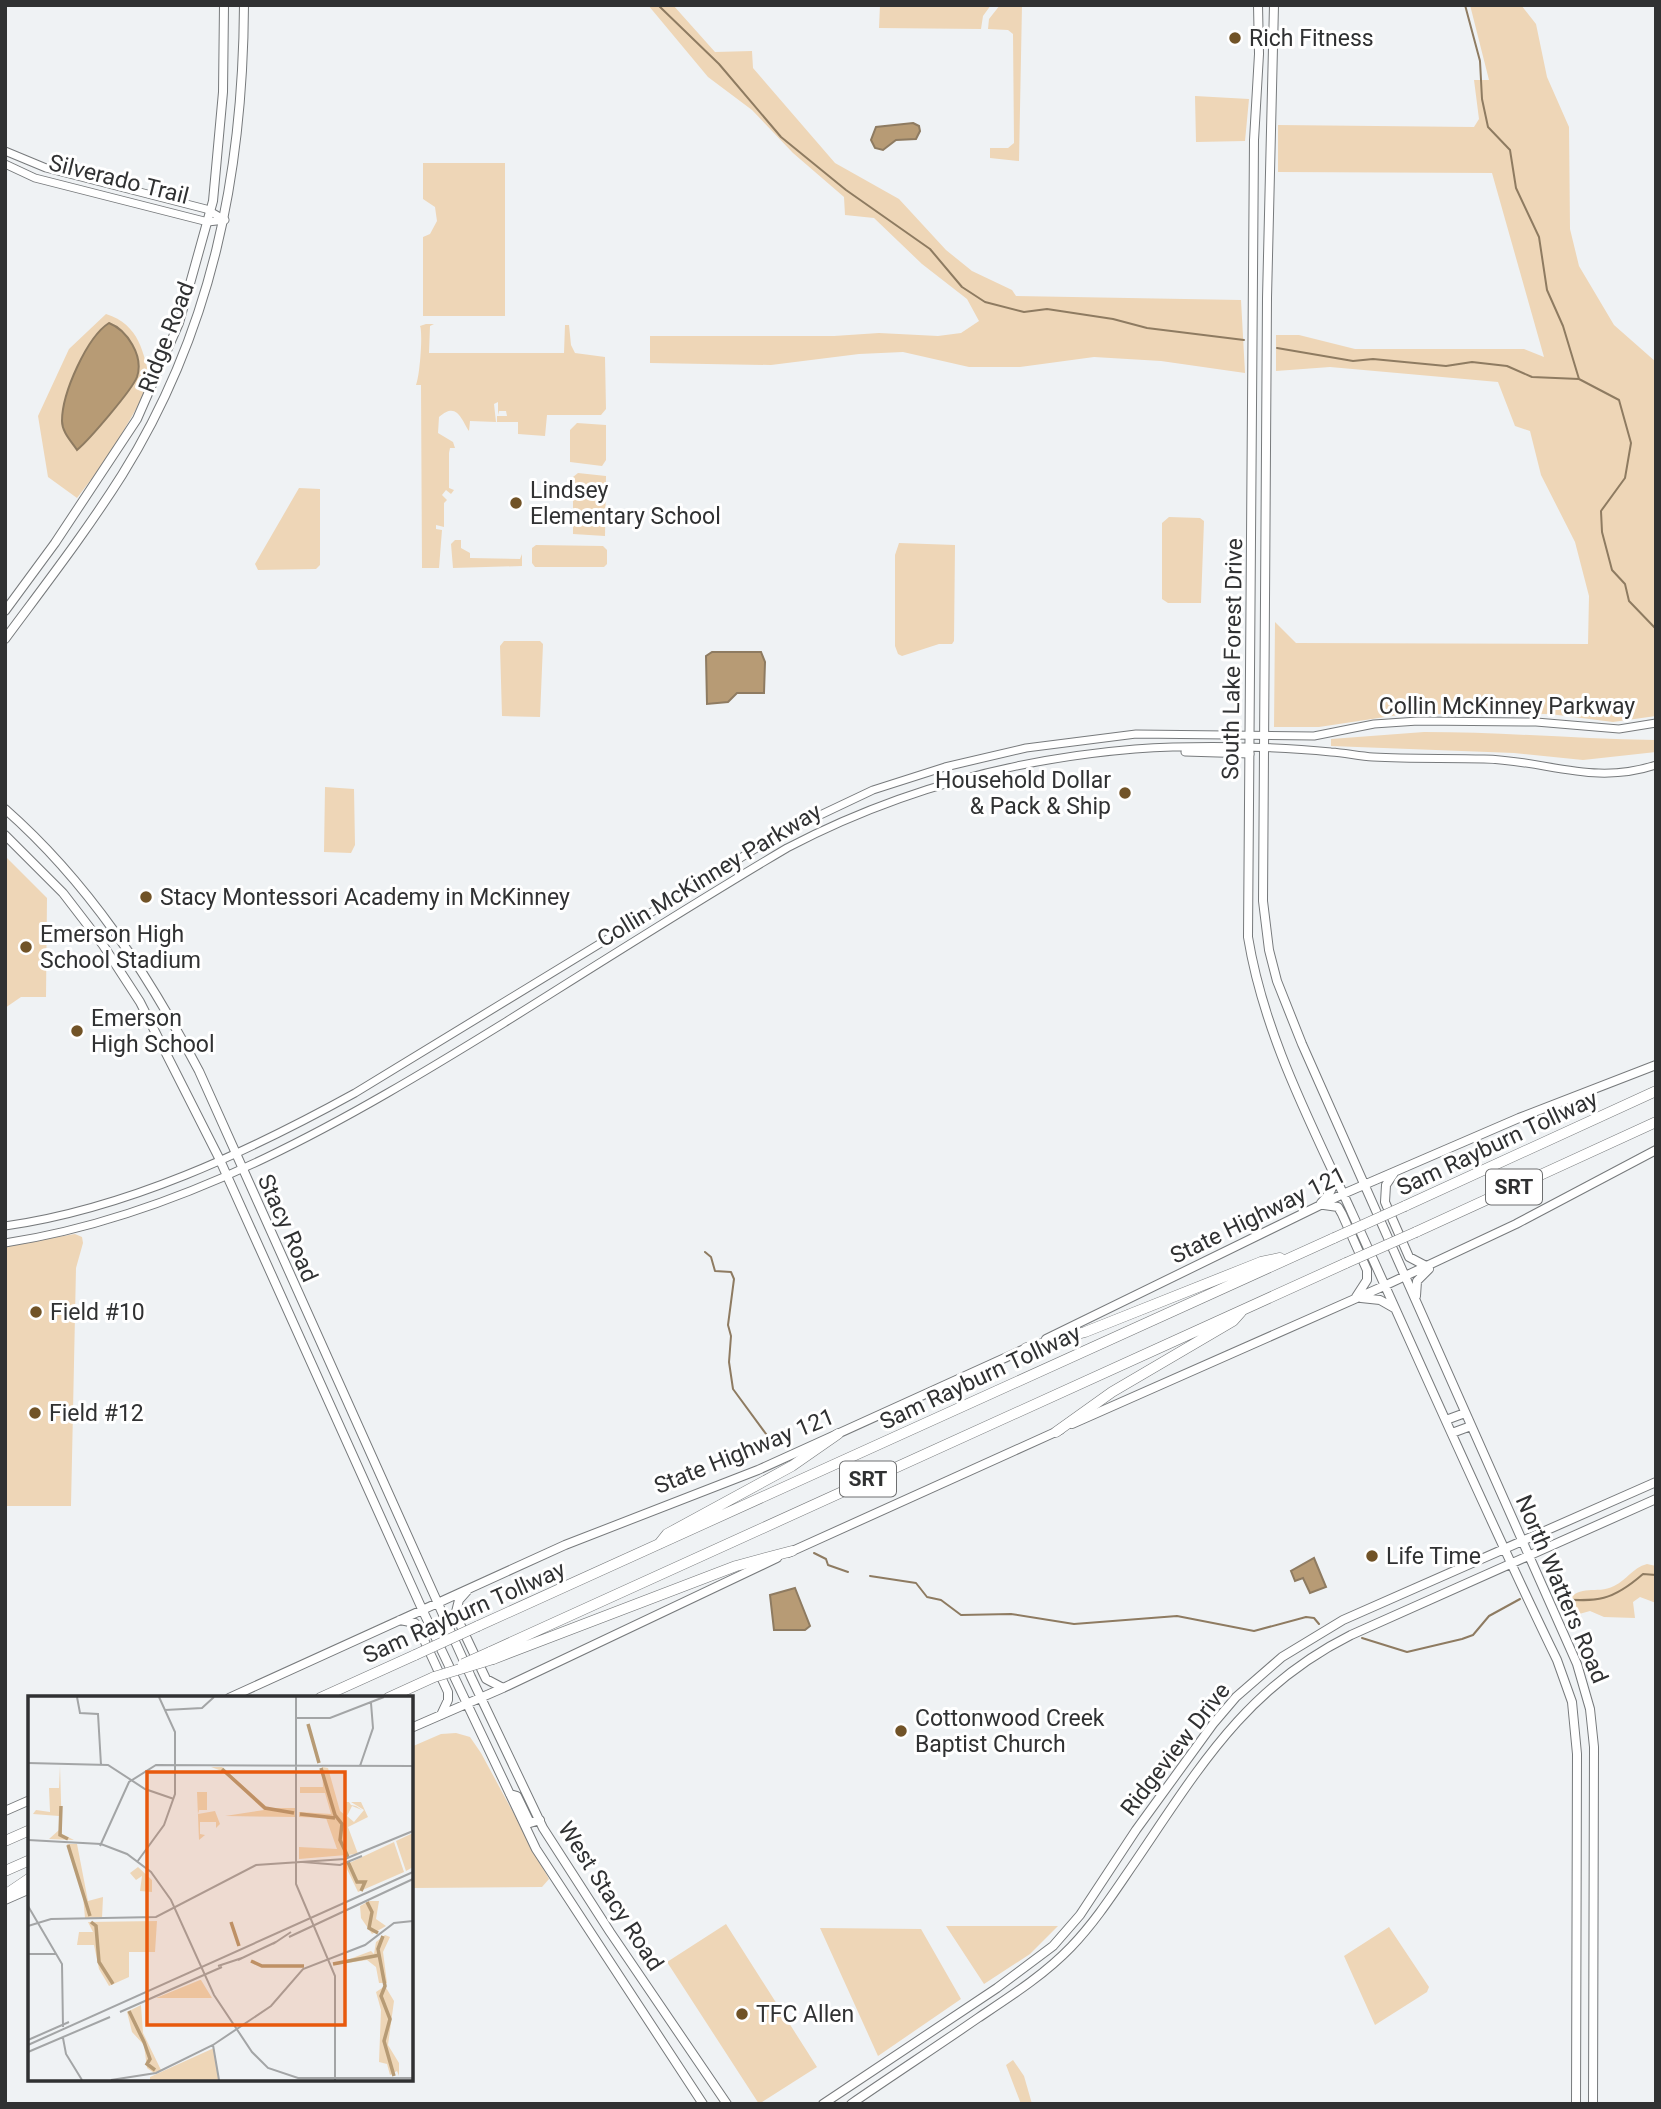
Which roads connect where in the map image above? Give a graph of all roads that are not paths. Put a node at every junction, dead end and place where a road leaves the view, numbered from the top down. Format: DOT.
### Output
graph roads {
  1 [pos="224,5"];
  2 [pos="244,5"];
  3 [pos="1258,5"];
  4 [pos="1273,6"];
  5 [pos="1254,149"];
  6 [pos="1269,150"];
  7 [pos="5,151"];
  8 [pos="5,164"];
  9 [pos="81,177"];
  10 [pos="77,189"];
  11 [pos="211,211"];
  12 [pos="225,220"];
  13 [pos="208,222"];
  14 [pos="1254,297"];
  15 [pos="1267,298"];
  16 [pos="138,419"];
  17 [pos="149,426"];
  18 [pos="79,508"];
  19 [pos="93,517"];
  20 [pos="5,611"];
  21 [pos="5,639"];
  22 [pos="1656,723"];
  23 [pos="1251,734"];
  24 [pos="1264,734"];
  25 [pos="1264,750"];
  26 [pos="1250,752"];
  27 [pos="1656,765"];
  28 [pos="5,809"];
  29 [pos="5,835"];
  30 [pos="62,865"];
  31 [pos="49,877"];
  32 [pos="1656,1065"];
  33 [pos="1654,1092"];
  34 [pos="1656,1122"];
  35 [pos="1656,1127"];
  36 [pos="1316,1134"];
  37 [pos="1614,1142"];
  38 [pos="1656,1150"];
  39 [pos="234,1153"];
  40 [pos="219,1158"];
  41 [pos="240,1169"];
  42 [pos="1394,1172"];
  43 [pos="227,1175"];
  44 [pos="1364,1185"];
  45 [pos="1343,1194"];
  46 [pos="1319,1206"];
  47 [pos="5,1226"];
  48 [pos="5,1243"];
  49 [pos="1301,1253"];
  50 [pos="1451,1255"];
  51 [pos="1427,1266"];
  52 [pos="1405,1277"];
  53 [pos="1384,1286"];
  54 [pos="1355,1300"];
  55 [pos="1417,1303"];
  56 [pos="1247,1307"];
  57 [pos="1394,1308"];
  58 [pos="315,1333"];
  59 [pos="300,1339"];
  60 [pos="1026,1348"];
  61 [pos="1465,1413"];
  62 [pos="1447,1420"];
  63 [pos="1471,1426"];
  64 [pos="1056,1432"];
  65 [pos="1452,1433"];
  66 [pos="838,1434"];
  67 [pos="1656,1482"];
  68 [pos="1656,1499"];
  69 [pos="1523,1538"];
  70 [pos="657,1547"];
  71 [pos="1503,1548"];
  72 [pos="792,1551"];
  73 [pos="1530,1555"];
  74 [pos="1511,1565"];
  75 [pos="472,1586"];
  76 [pos="438,1601"];
  77 [pos="422,1609"];
  78 [pos="396,1620"];
  79 [pos="1343,1620"];
  80 [pos="1351,1635"];
  81 [pos="491,1655"];
  82 [pos="1282,1657"];
  83 [pos="1279,1680"];
  84 [pos="503,1689"];
  85 [pos="233,1696"];
  86 [pos="324,1696"];
  87 [pos="392,1696"];
  88 [pos="481,1698"];
  89 [pos="467,1704"];
  90 [pos="441,1715"];
  91 [pos="413,1727"];
  92 [pos="510,1794"];
  93 [pos="28,1801"];
  94 [pos="5,1811"];
  95 [pos="540,1820"];
  96 [pos="28,1831"];
  97 [pos="5,1841"];
  98 [pos="28,1861"];
  99 [pos="5,1871"];
  100 [pos="28,1880"];
  101 [pos="28,1890"];
  102 [pos="5,1898"];
  103 [pos="610,1932"];
  104 [pos="596,1941"];
  105 [pos="1576,1945"];
  106 [pos="1593,1945"];
  107 [pos="977,2002"];
  108 [pos="985,2014"];
  109 [pos="704,2104"];
  110 [pos="727,2104"];
  111 [pos="823,2104"];
  112 [pos="851,2104"];
  113 [pos="1576,2104"];
  114 [pos="1593,2104"];
  1 -- 11 [label="main road, Ridge Road"];
  2 -- 12 [label="main road, Ridge Road"];
  3 -- 5 [label="main road, South Lake Forest Drive"];
  4 -- 6 [label="main road, South Lake Forest Drive"];
  5 -- 6 [label="main road"];
  5 -- 14 [label="main road, South Lake Forest Drive"];
  6 -- 15 [label="main road, South Lake Forest Drive"];
  7 -- 9 [label="street"];
  8 -- 10 [label="street, Silverado Trail"];
  9 -- 10 [label="street"];
  9 -- 11 [label="street"];
  10 -- 13 [label="street, Silverado Trail"];
  11 -- 12 [label="street"];
  11 -- 13 [label="main road, Ridge Road"];
  12 -- 13 [label="street, Silverado Trail"];
  12 -- 17 [label="main road, Ridge Road"];
  13 -- 16 [label="main road, Ridge Road"];
  14 -- 15 [label="main road"];
  14 -- 23 [label="main road, South Lake Forest Drive"];
  15 -- 24 [label="main road, South Lake Forest Drive"];
  16 -- 17 [label="main road"];
  16 -- 18 [label="main road, Ridge Road"];
  17 -- 19 [label="main road, Ridge Road"];
  18 -- 19 [label="main road"];
  18 -- 20 [label="main road, Ridge Road"];
  19 -- 21 [label="main road, Ridge Road"];
  22 -- 24 [label="street, Collin McKinney Parkway"];
  23 -- 24 [label="street, Collin McKinney Parkway"];
  23 -- 26 [label="main road, South Lake Forest Drive"];
  23 -- 39 [label="street, Collin McKinney Parkway"];
  24 -- 25 [label="main road, South Lake Forest Drive"];
  25 -- 26 [label="street, Collin McKinney Parkway"];
  25 -- 27 [label="street, Collin McKinney Parkway"];
  25 -- 44 [label="main road, South Lake Forest Drive"];
  26 -- 36 [label="main road, South Lake Forest Drive"];
  26 -- 41 [label="street, Collin McKinney Parkway"];
  28 -- 30 [label="main road, Stacy Road"];
  29 -- 31 [label="main road, Stacy Road"];
  30 -- 31 [label="main road"];
  30 -- 39 [label="main road, Stacy Road"];
  31 -- 40 [label="main road, Stacy Road"];
  32 -- 42 [label="main road, State Highway 121"];
  33 -- 49 [label="highway, Sam Rayburn Tollway / SRT, bridge"];
  34 -- 37 [label="highway, Sam Rayburn Tollway / SRT"];
  35 -- 37 [label="highway"];
  36 -- 45 [label="main road, South Lake Forest Drive"];
  36 -- 46 [label="main road"];
  37 -- 56 [label="highway, Sam Rayburn Tollway / SRT, bridge"];
  38 -- 50 [label="main road"];
  39 -- 40 [label="street, Collin McKinney Parkway"];
  39 -- 41 [label="main road, Stacy Road"];
  40 -- 43 [label="main road, Stacy Road"];
  40 -- 47 [label="street, Collin McKinney Parkway"];
  41 -- 43 [label="street, Collin McKinney Parkway"];
  41 -- 58 [label="main road, Stacy Road"];
  42 -- 44 [label="main road, State Highway 121"];
  42 -- 51 [label="main road"];
  43 -- 48 [label="street, Collin McKinney Parkway"];
  43 -- 59 [label="main road, Stacy Road"];
  44 -- 45 [label="main road, State Highway 121"];
  44 -- 52 [label="main road, South Lake Forest Drive"];
  45 -- 46 [label="main road, State Highway 121"];
  45 -- 53 [label="main road, South Lake Forest Drive"];
  46 -- 54 [label="main road"];
  46 -- 60 [label="main road, State Highway 121"];
  49 -- 60 [label="highway"];
  49 -- 70 [label="highway, Sam Rayburn Tollway / SRT"];
  50 -- 51 [label="main road"];
  50 -- 55 [label="main road"];
  51 -- 52 [label="main road"];
  52 -- 53 [label="main road"];
  52 -- 55 [label="main road, North Watters Road"];
  53 -- 54 [label="main road"];
  53 -- 57 [label="main road, North Watters Road"];
  54 -- 57 [label="main road"];
  54 -- 64 [label="main road"];
  55 -- 61 [label="main road, North Watters Road"];
  56 -- 64 [label="highway"];
  56 -- 81 [label="highway, Sam Rayburn Tollway / SRT"];
  57 -- 62 [label="main road, North Watters Road"];
  58 -- 59 [label="main road"];
  58 -- 76 [label="main road, Stacy Road"];
  59 -- 77 [label="main road, Stacy Road"];
  60 -- 66 [label="main road, State Highway 121"];
  61 -- 62 [label="main road"];
  61 -- 63 [label="main road, North Watters Road"];
  62 -- 65 [label="main road, North Watters Road"];
  63 -- 65 [label="main road"];
  63 -- 69 [label="main road, North Watters Road"];
  64 -- 72 [label="main road"];
  65 -- 71 [label="main road, North Watters Road"];
  66 -- 70 [label="highway"];
  66 -- 75 [label="main road, State Highway 121"];
  67 -- 69 [label="main road, Ridgeview Drive"];
  68 -- 73 [label="main road, Ridgeview Drive"];
  69 -- 71 [label="main road, Ridgeview Drive"];
  69 -- 73 [label="main road, North Watters Road"];
  70 -- 86 [label="highway, Sam Rayburn Tollway / SRT, bridge"];
  71 -- 74 [label="main road, North Watters Road"];
  71 -- 79 [label="main road, Ridgeview Drive"];
  72 -- 81 [label="highway"];
  72 -- 84 [label="main road"];
  73 -- 74 [label="main road, Ridgeview Drive"];
  73 -- 106 [label="main road, North Watters Road"];
  74 -- 80 [label="main road, Ridgeview Drive"];
  74 -- 105 [label="main road, North Watters Road"];
  75 -- 76 [label="main road, State Highway 121"];
  75 -- 84 [label="main road"];
  76 -- 77 [label="main road, State Highway 121"];
  76 -- 88 [label="main road, Stacy Road"];
  77 -- 78 [label="main road, State Highway 121"];
  77 -- 89 [label="main road, Stacy Road"];
  78 -- 85 [label="main road, State Highway 121"];
  78 -- 90 [label="main road"];
  79 -- 80 [label="main road"];
  79 -- 82 [label="main road, Ridgeview Drive"];
  80 -- 83 [label="main road, Ridgeview Drive"];
  81 -- 87 [label="highway, Sam Rayburn Tollway / SRT, bridge"];
  82 -- 83 [label="main road"];
  82 -- 107 [label="main road, Ridgeview Drive"];
  83 -- 108 [label="main road, Ridgeview Drive"];
  84 -- 88 [label="main road"];
  88 -- 89 [label="main road"];
  88 -- 95 [label="main road, West Stacy Road"];
  89 -- 90 [label="main road"];
  89 -- 92 [label="main road, West Stacy Road"];
  90 -- 91 [label="main road"];
  92 -- 95 [label="main road"];
  92 -- 104 [label="main road, West Stacy Road"];
  93 -- 94 [label="main road"];
  95 -- 103 [label="main road, West Stacy Road"];
  96 -- 97 [label="highway"];
  98 -- 99 [label="highway"];
  100 -- 102 [label="highway"];
  101 -- 102 [label="main road"];
  103 -- 104 [label="main road"];
  103 -- 110 [label="main road, West Stacy Road"];
  104 -- 109 [label="main road, West Stacy Road"];
  105 -- 106 [label="main road"];
  105 -- 113 [label="main road, North Watters Road"];
  106 -- 114 [label="main road, North Watters Road"];
  107 -- 108 [label="main road"];
  107 -- 111 [label="main road, Ridgeview Drive"];
  108 -- 112 [label="main road, Ridgeview Drive"];
}
